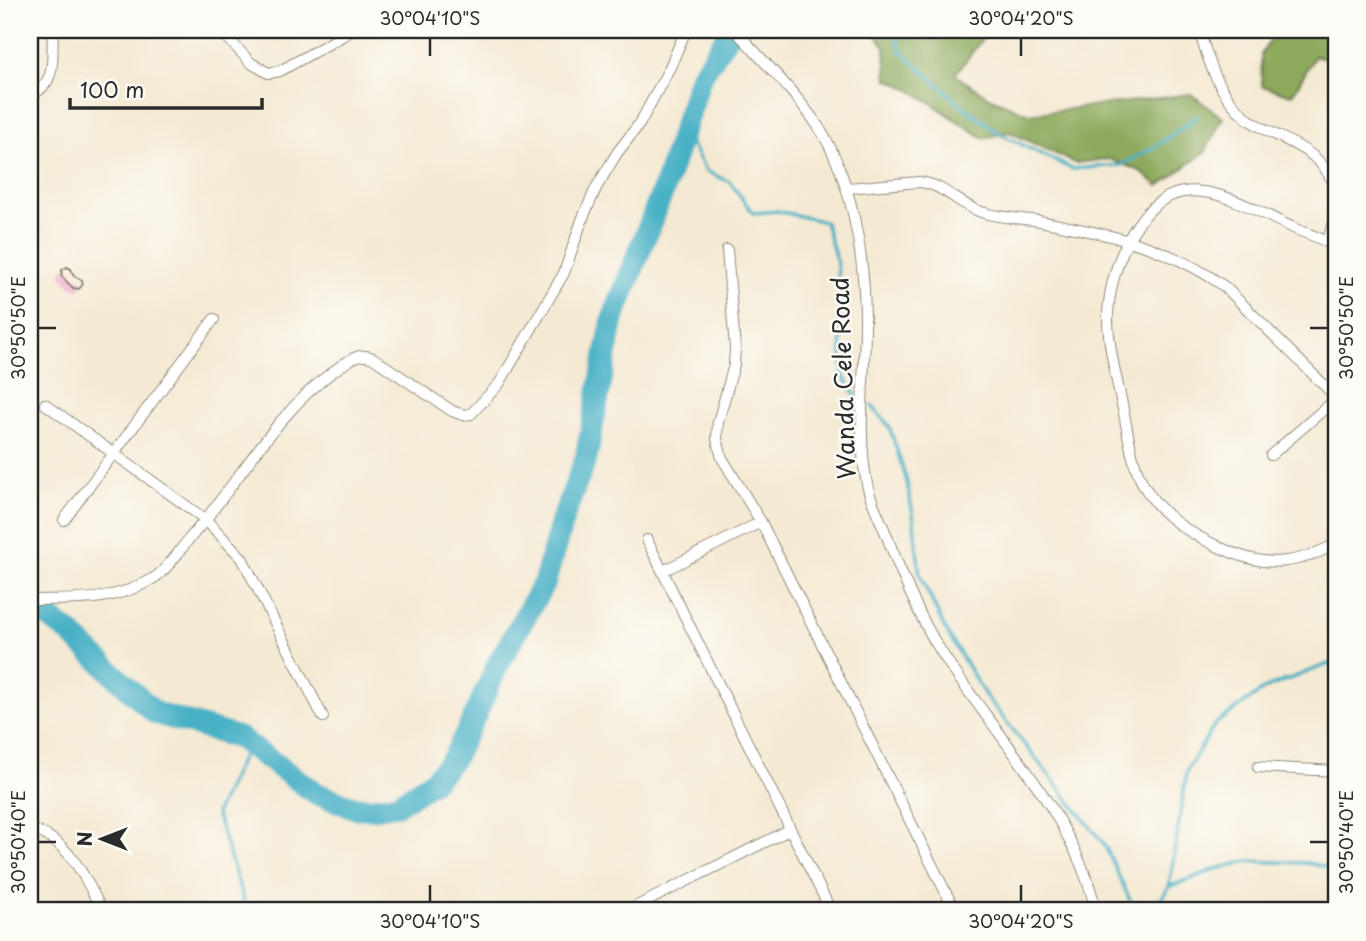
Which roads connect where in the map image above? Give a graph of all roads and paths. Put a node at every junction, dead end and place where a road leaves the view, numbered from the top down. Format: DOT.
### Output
graph roads {
  1 [pos="53,30"];
  2 [pos="220,30"];
  3 [pos="353,30"];
  4 [pos="686,30"];
  5 [pos="735,30"];
  6 [pos="1199,30"];
  7 [pos="30,96"];
  8 [pos="1336,187"];
  9 [pos="847,188"];
  10 [pos="1336,218"];
  11 [pos="1129,240"];
  12 [pos="1332,244"];
  13 [pos="727,250"];
  14 [pos="214,319"];
  15 [pos="1336,398"];
  16 [pos="45,404"];
  17 [pos="114,454"];
  18 [pos="1271,455"];
  19 [pos="64,520"];
  20 [pos="206,520"];
  21 [pos="761,522"];
  22 [pos="647,540"];
  23 [pos="1336,544"];
  24 [pos="663,570"];
  25 [pos="30,600"];
  26 [pos="323,717"];
  27 [pos="1258,767"];
  28 [pos="1336,771"];
  29 [pos="30,829"];
  30 [pos="789,830"];
  31 [pos="102,911"];
  32 [pos="627,911"];
  33 [pos="831,911"];
  34 [pos="955,911"];
  35 [pos="1096,911"];
  1 -- 7 [label="street"];
  2 -- 3 [label="street"];
  4 -- 20 [label="street"];
  5 -- 9 [label="street, Wanda Cele Road"];
  6 -- 8 [label="street"];
  9 -- 11 [label="street"];
  9 -- 35 [label="street, Wanda Cele Road"];
  10 -- 12 [label="street"];
  11 -- 12 [label="street"];
  11 -- 15 [label="street"];
  11 -- 23 [label="street"];
  13 -- 21 [label="street"];
  14 -- 17 [label="street"];
  15 -- 18 [label="street"];
  16 -- 17 [label="street"];
  17 -- 19 [label="street"];
  17 -- 20 [label="street"];
  20 -- 25 [label="street"];
  20 -- 26 [label="street"];
  21 -- 24 [label="street"];
  21 -- 34 [label="street"];
  22 -- 24 [label="street"];
  24 -- 30 [label="street"];
  27 -- 28 [label="street"];
  29 -- 31 [label="street"];
  30 -- 32 [label="street"];
  30 -- 33 [label="street"];
}
